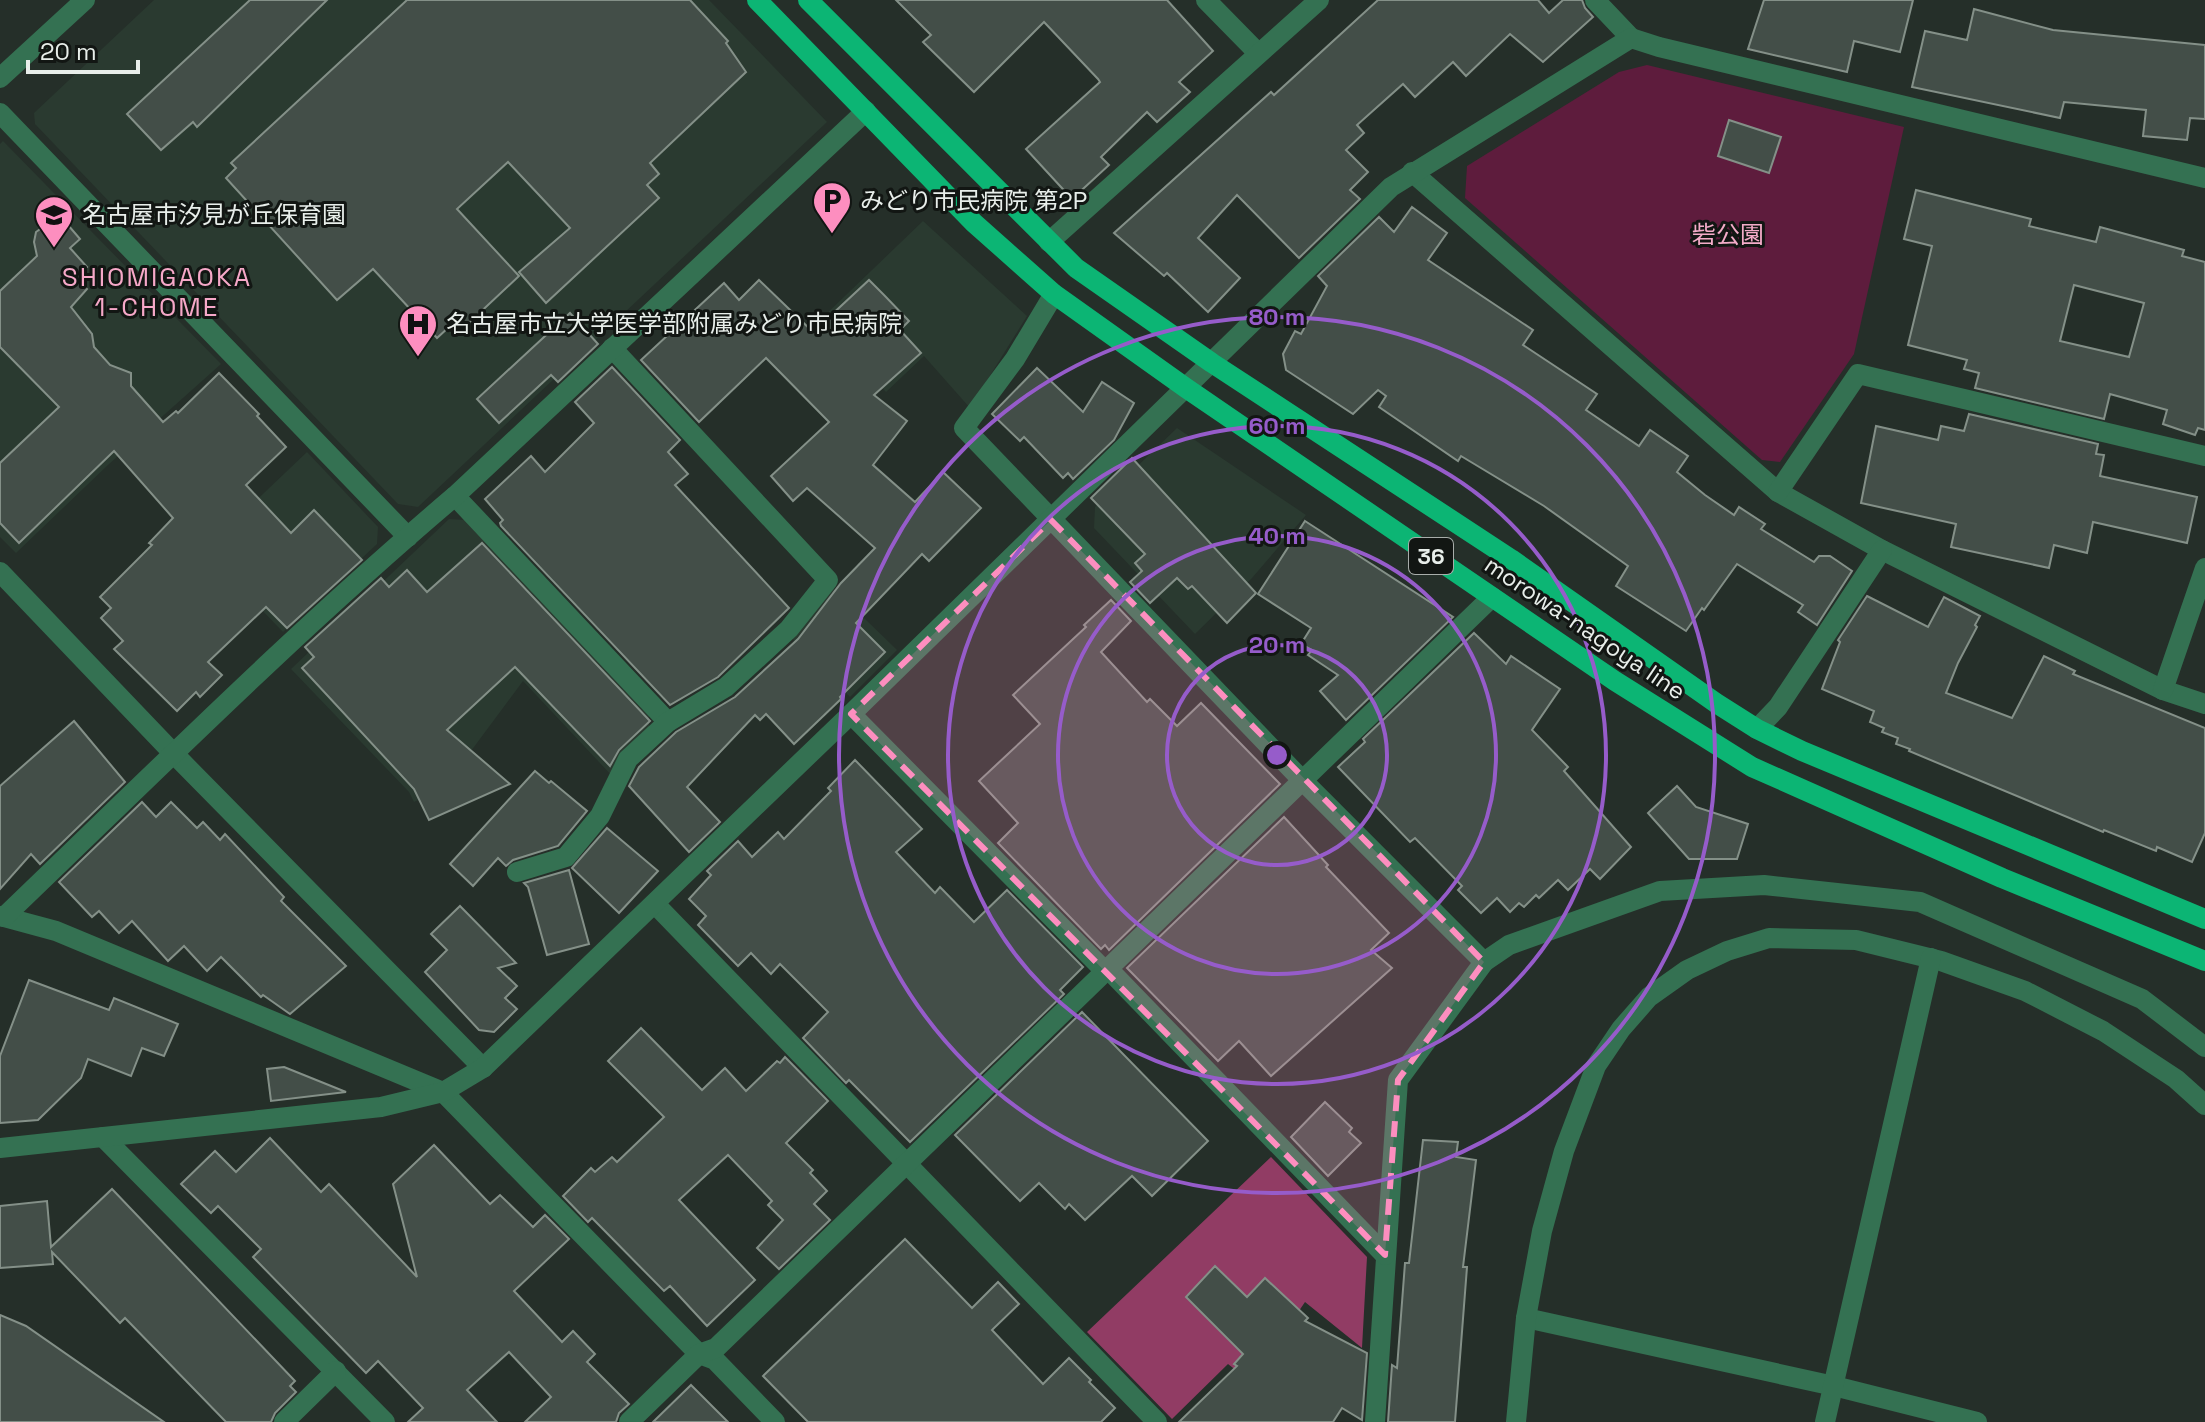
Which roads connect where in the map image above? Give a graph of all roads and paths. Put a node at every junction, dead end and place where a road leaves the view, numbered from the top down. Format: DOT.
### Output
graph roads {
  1 [pos="85,0"];
  2 [pos="757,0"];
  3 [pos="808,0"];
  4 [pos="1206,0"];
  5 [pos="1319,0"];
  6 [pos="1595,0"];
  7 [pos="1631,38"];
  8 [pos="1258,53"];
  9 [pos="0,78"];
  10 [pos="866,111"];
  11 [pos="0,113"];
  12 [pos="1412,172"];
  13 [pos="2205,178"];
  14 [pos="1049,242"];
  15 [pos="1054,294"];
  16 [pos="612,348"];
  17 [pos="1212,363"];
  18 [pos="1186,388"];
  19 [pos="2205,456"];
  20 [pos="1778,492"];
  21 [pos="455,496"];
  22 [pos="1051,520"];
  23 [pos="408,537"];
  24 [pos="1882,550"];
  25 [pos="2205,568"];
  26 [pos="0,572"];
  27 [pos="1492,597"];
  28 [pos="2163,690"];
  29 [pos="2205,704"];
  30 [pos="851,714"];
  31 [pos="668,722"];
  32 [pos="1757,729"];
  33 [pos="174,754"];
  34 [pos="1303,781"];
  35 [pos="517,872"];
  36 [pos="655,904"];
  37 [pos="2,917"];
  38 [pos="2205,919"];
  39 [pos="1931,958"];
  40 [pos="2205,961"];
  41 [pos="1484,962"];
  42 [pos="1107,970"];
  43 [pos="2205,1047"];
  44 [pos="483,1068"];
  45 [pos="443,1092"];
  46 [pos="2205,1105"];
  47 [pos="103,1137"];
  48 [pos="0,1148"];
  49 [pos="907,1165"];
  50 [pos="1385,1255"];
  51 [pos="1526,1318"];
  52 [pos="699,1354"];
  53 [pos="336,1371"];
  54 [pos="1834,1386"];
  55 [pos="284,1422"];
  56 [pos="385,1422"];
  57 [pos="629,1422"];
  58 [pos="775,1422"];
  59 [pos="1157,1422"];
  60 [pos="1375,1422"];
  61 [pos="1516,1422"];
  62 [pos="1825,1422"];
  63 [pos="1977,1422"];
  1 -- 9 [label="street"];
  2 -- 10 [label="main road, morowa-nagoya line / 36"];
  3 -- 14 [label="main road, morowa-nagoya line / 36"];
  4 -- 8 [label="street"];
  5 -- 8 [label="street"];
  6 -- 7 [label="street"];
  7 -- 12 [label="street"];
  7 -- 13 [label="street"];
  8 -- 14 [label="street"];
  10 -- 15 [label="main road, morowa-nagoya line / 36"];
  10 -- 16 [label="street"];
  11 -- 23 [label="street"];
  12 -- 17 [label="street"];
  12 -- 20 [label="street"];
  14 -- 17 [label="main road, morowa-nagoya line / 36"];
  15 -- 18 [label="main road, morowa-nagoya line / 36"];
  15 -- 22 [label="street"];
  16 -- 21 [label="street"];
  16 -- 31 [label="street"];
  17 -- 18 [label="street"];
  17 -- 32 [label="main road, morowa-nagoya line / 36"];
  18 -- 22 [label="street"];
  18 -- 27 [label="main road, morowa-nagoya line / 36"];
  19 -- 20 [label="street"];
  20 -- 24 [label="street"];
  21 -- 23 [label="street"];
  21 -- 31 [label="street"];
  22 -- 30 [label="street"];
  22 -- 34 [label="street"];
  23 -- 33 [label="street"];
  24 -- 28 [label="street"];
  24 -- 32 [label="street"];
  25 -- 28 [label="street"];
  26 -- 33 [label="street"];
  27 -- 34 [label="street"];
  27 -- 40 [label="main road, morowa-nagoya line / 36"];
  28 -- 29 [label="street"];
  30 -- 36 [label="street"];
  30 -- 42 [label="street"];
  31 -- 35 [label="street"];
  32 -- 38 [label="main road, morowa-nagoya line / 36"];
  33 -- 37 [label="street"];
  33 -- 44 [label="street"];
  34 -- 41 [label="street"];
  34 -- 42 [label="street"];
  36 -- 44 [label="street"];
  36 -- 49 [label="street"];
  37 -- 45 [label="street"];
  39 -- 46 [label="street"];
  39 -- 51 [label="street"];
  39 -- 54 [label="street"];
  41 -- 43 [label="street"];
  41 -- 50 [label="street"];
  42 -- 49 [label="street"];
  42 -- 50 [label="street"];
  44 -- 45 [label="street"];
  45 -- 47 [label="street"];
  45 -- 52 [label="street"];
  47 -- 48 [label="street"];
  47 -- 53 [label="street"];
  49 -- 52 [label="street"];
  49 -- 59 [label="street"];
  50 -- 60 [label="street"];
  51 -- 54 [label="street"];
  51 -- 61 [label="street"];
  52 -- 57 [label="street"];
  52 -- 58 [label="street"];
  53 -- 55 [label="street"];
  53 -- 56 [label="street"];
  54 -- 62 [label="street"];
  54 -- 63 [label="street"];
}
